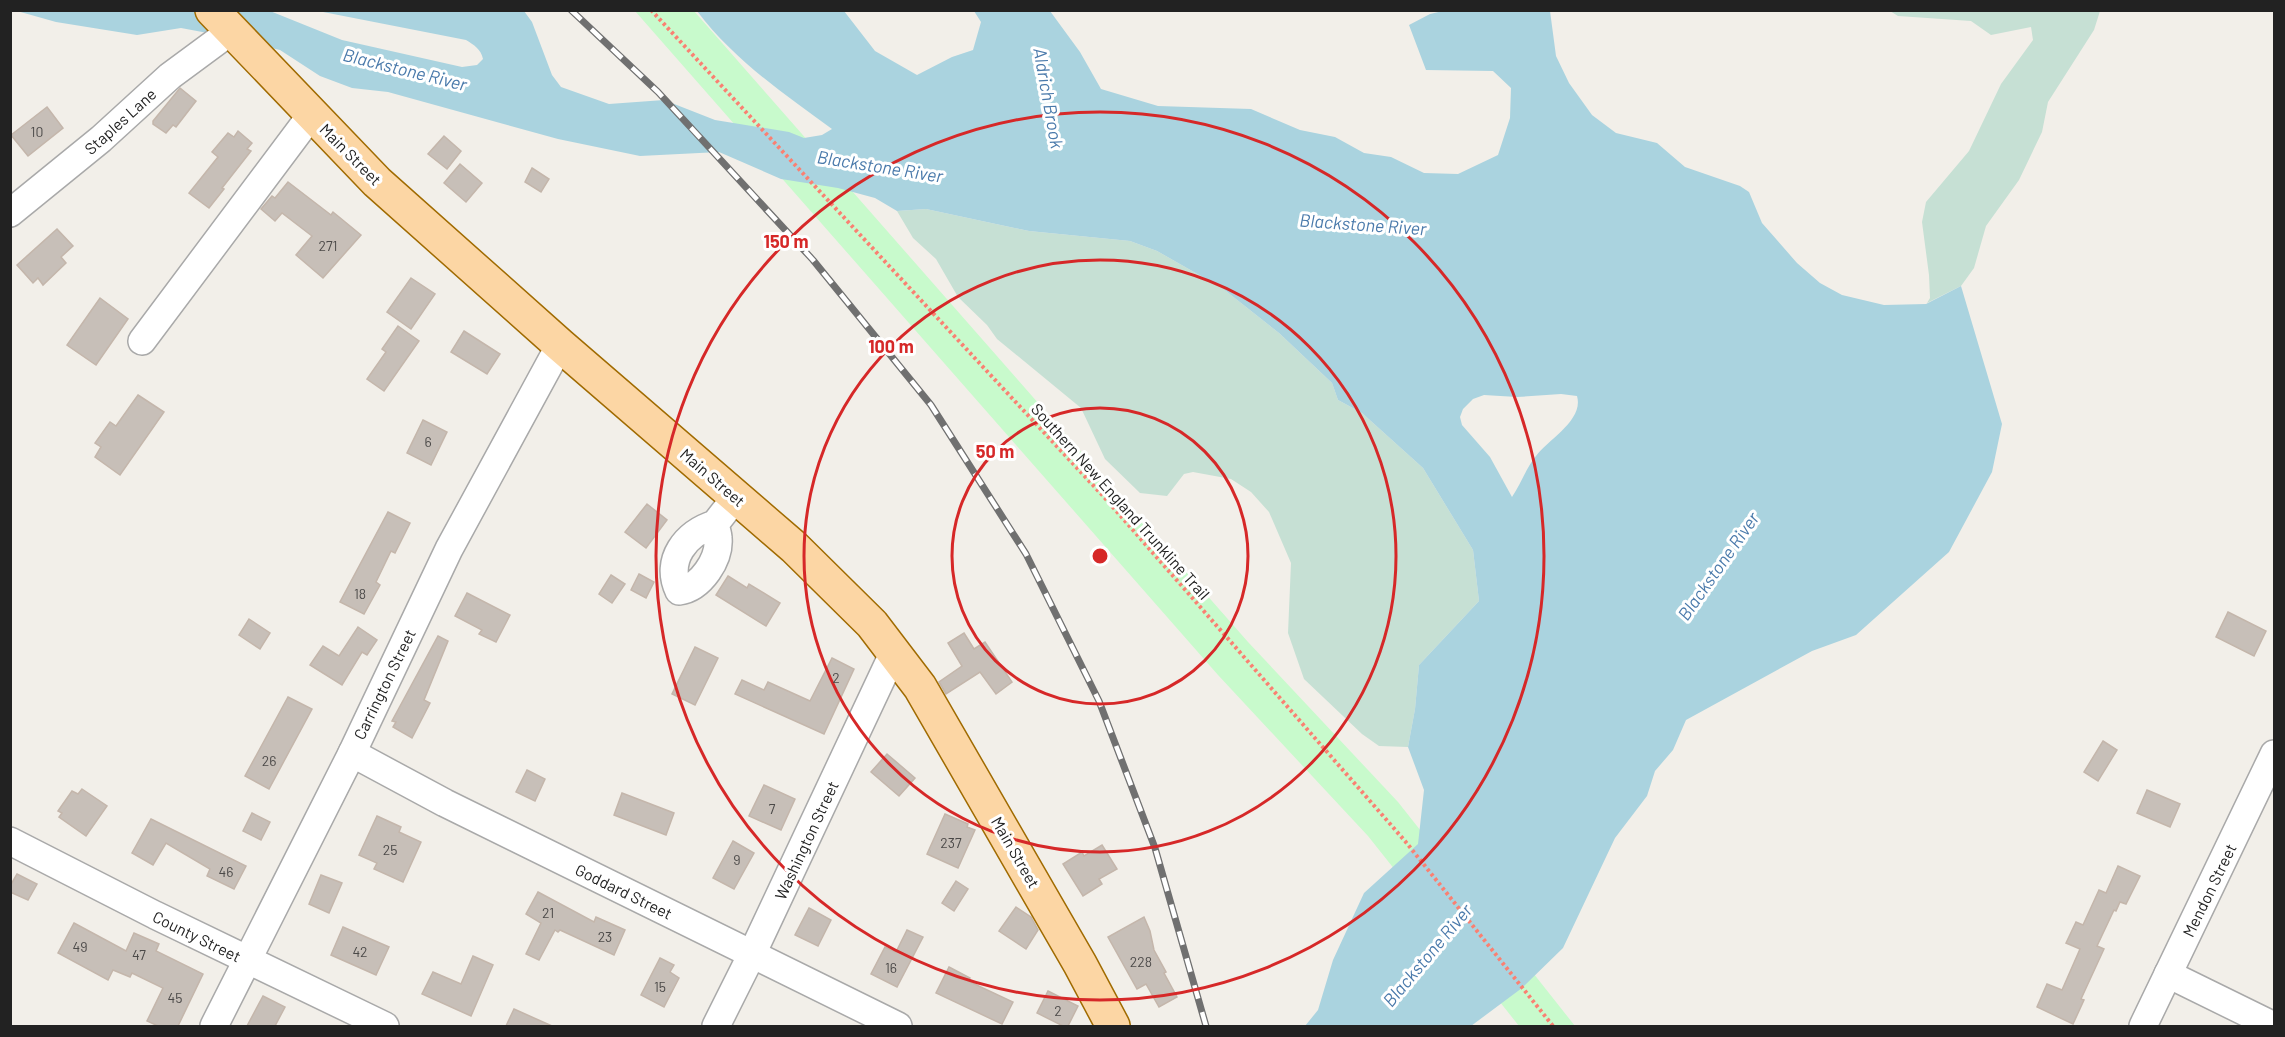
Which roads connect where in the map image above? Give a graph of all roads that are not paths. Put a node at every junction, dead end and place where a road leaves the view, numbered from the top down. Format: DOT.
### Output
graph roads {
  1 [pos="219,28"];
  2 [pos="312,114"];
  3 [pos="10,213"];
  4 [pos="142,341"];
  5 [pos="560,345"];
  6 [pos="736,497"];
  7 [pos="715,524"];
  8 [pos="894,652"];
  9 [pos="352,753"];
  10 [pos="2274,754"];
  11 [pos="10,841"];
  12 [pos="753,954"];
  13 [pos="247,960"];
  14 [pos="2168,974"];
  15 [pos="214,1026"];
  16 [pos="385,1026"];
  17 [pos="716,1026"];
  18 [pos="898,1026"];
  19 [pos="1113,1026"];
  20 [pos="2143,1026"];
  21 [pos="2274,1026"];
  1 -- 2 [label="main road, Main Street"];
  1 -- 3 [label="street, Staples Lane"];
  2 -- 4 [label="street"];
  2 -- 5 [label="main road, Main Street"];
  5 -- 6 [label="main road, Main Street"];
  5 -- 9 [label="street, Carrington Street"];
  6 -- 7 [label="street"];
  6 -- 8 [label="main road, Main Street"];
  8 -- 12 [label="street, Washington Street"];
  8 -- 19 [label="main road, Main Street"];
  9 -- 12 [label="street, Goddard Street"];
  9 -- 13 [label="street, Carrington Street"];
  10 -- 14 [label="street, Mendon Street"];
  11 -- 13 [label="street, County Street"];
  12 -- 17 [label="street, Washington Street"];
  12 -- 18 [label="street, Goddard Street"];
  13 -- 15 [label="street, Carrington Street"];
  13 -- 16 [label="street, County Street"];
  14 -- 20 [label="street, Mendon Street"];
  14 -- 21 [label="street"];
}
